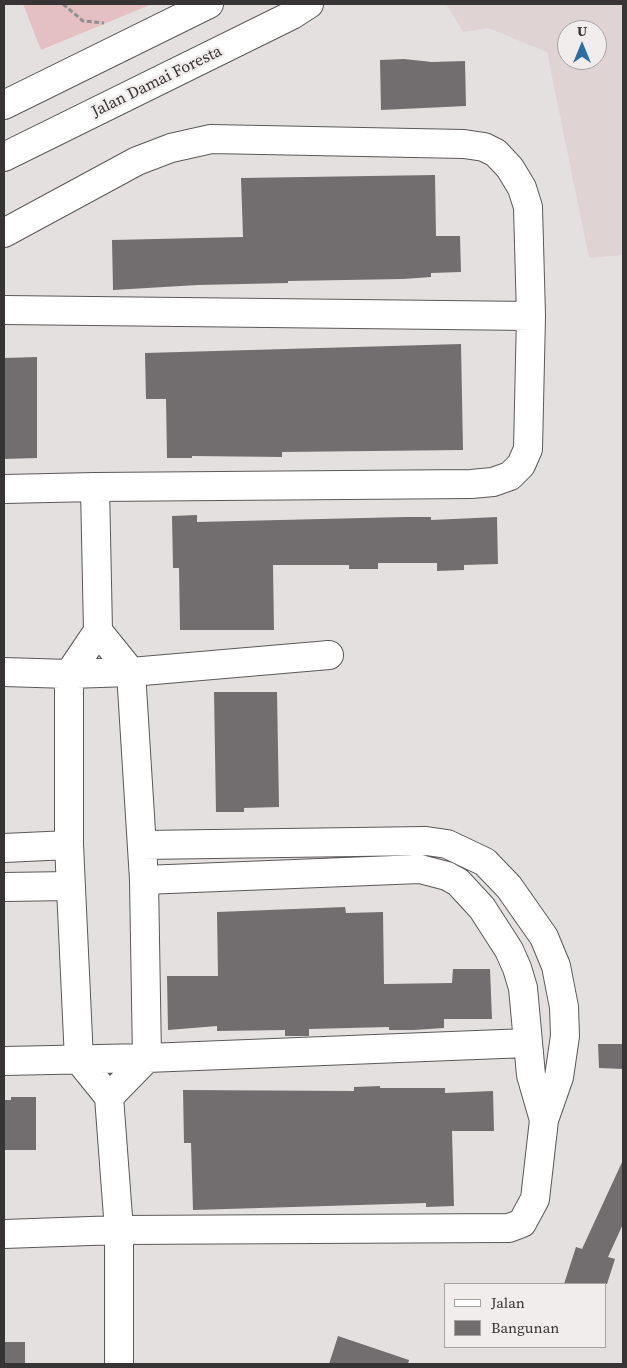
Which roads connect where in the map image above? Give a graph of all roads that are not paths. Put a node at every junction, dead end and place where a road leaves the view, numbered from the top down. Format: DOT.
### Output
graph roads {
  1 [pos="209,4"];
  2 [pos="309,4"];
  3 [pos="4,105"];
  4 [pos="4,157"];
  5 [pos="4,232"];
  6 [pos="4,310"];
  7 [pos="531,316"];
  8 [pos="96,487"];
  9 [pos="4,489"];
  10 [pos="98,631"];
  11 [pos="329,655"];
  12 [pos="4,672"];
  13 [pos="131,672"];
  14 [pos="69,674"];
  15 [pos="426,842"];
  16 [pos="69,845"];
  17 [pos="143,845"];
  18 [pos="4,848"];
  19 [pos="420,869"];
  20 [pos="144,880"];
  21 [pos="71,886"];
  22 [pos="4,887"];
  23 [pos="527,1042"];
  24 [pos="147,1058"];
  25 [pos="79,1060"];
  26 [pos="4,1061"];
  27 [pos="109,1097"];
  28 [pos="544,1120"];
  29 [pos="119,1230"];
  30 [pos="4,1234"];
  31 [pos="119,1364"];
  1 -- 3 [label="street"];
  2 -- 4 [label="street, Jalan Damai Foresta"];
  5 -- 7 [label="street"];
  6 -- 7 [label="street"];
  7 -- 8 [label="street"];
  8 -- 9 [label="street"];
  8 -- 10 [label="street"];
  10 -- 13 [label="street"];
  10 -- 14 [label="street"];
  11 -- 13 [label="street"];
  12 -- 14 [label="street"];
  13 -- 14 [label="street"];
  13 -- 17 [label="street"];
  14 -- 16 [label="street"];
  15 -- 17 [label="street"];
  15 -- 19 [label="street"];
  15 -- 28 [label="street"];
  16 -- 18 [label="street"];
  16 -- 21 [label="street"];
  17 -- 20 [label="street"];
  19 -- 20 [label="street"];
  19 -- 23 [label="street"];
  20 -- 24 [label="street"];
  21 -- 22 [label="street"];
  21 -- 25 [label="street"];
  23 -- 24 [label="street"];
  23 -- 28 [label="street"];
  24 -- 25 [label="street"];
  24 -- 27 [label="street"];
  25 -- 26 [label="street"];
  25 -- 27 [label="street"];
  27 -- 29 [label="street"];
  28 -- 29 [label="street"];
  29 -- 30 [label="street"];
  29 -- 31 [label="street"];
}
